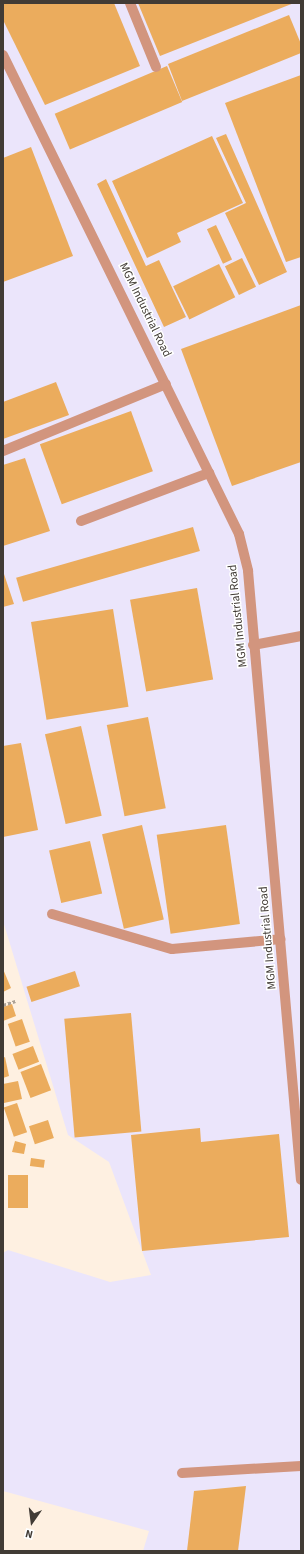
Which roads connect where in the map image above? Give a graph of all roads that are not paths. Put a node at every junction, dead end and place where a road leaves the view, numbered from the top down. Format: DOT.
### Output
graph roads {
  1 [pos="130,3"];
  2 [pos="3,54"];
  3 [pos="156,67"];
  4 [pos="166,384"];
  5 [pos="3,451"];
  6 [pos="209,473"];
  7 [pos="81,521"];
  8 [pos="301,636"];
  9 [pos="254,645"];
  10 [pos="52,914"];
  11 [pos="281,939"];
  12 [pos="301,1180"];
  13 [pos="301,1466"];
  14 [pos="182,1473"];
  1 -- 3 [label="lane"];
  2 -- 4 [label="lane, MGM Industrial Road"];
  4 -- 5 [label="lane"];
  4 -- 6 [label="lane, MGM Industrial Road"];
  6 -- 7 [label="lane"];
  6 -- 9 [label="lane, MGM Industrial Road"];
  8 -- 9 [label="lane"];
  9 -- 11 [label="lane, MGM Industrial Road"];
  10 -- 11 [label="lane"];
  11 -- 12 [label="lane, MGM Industrial Road"];
  13 -- 14 [label="lane"];
}
